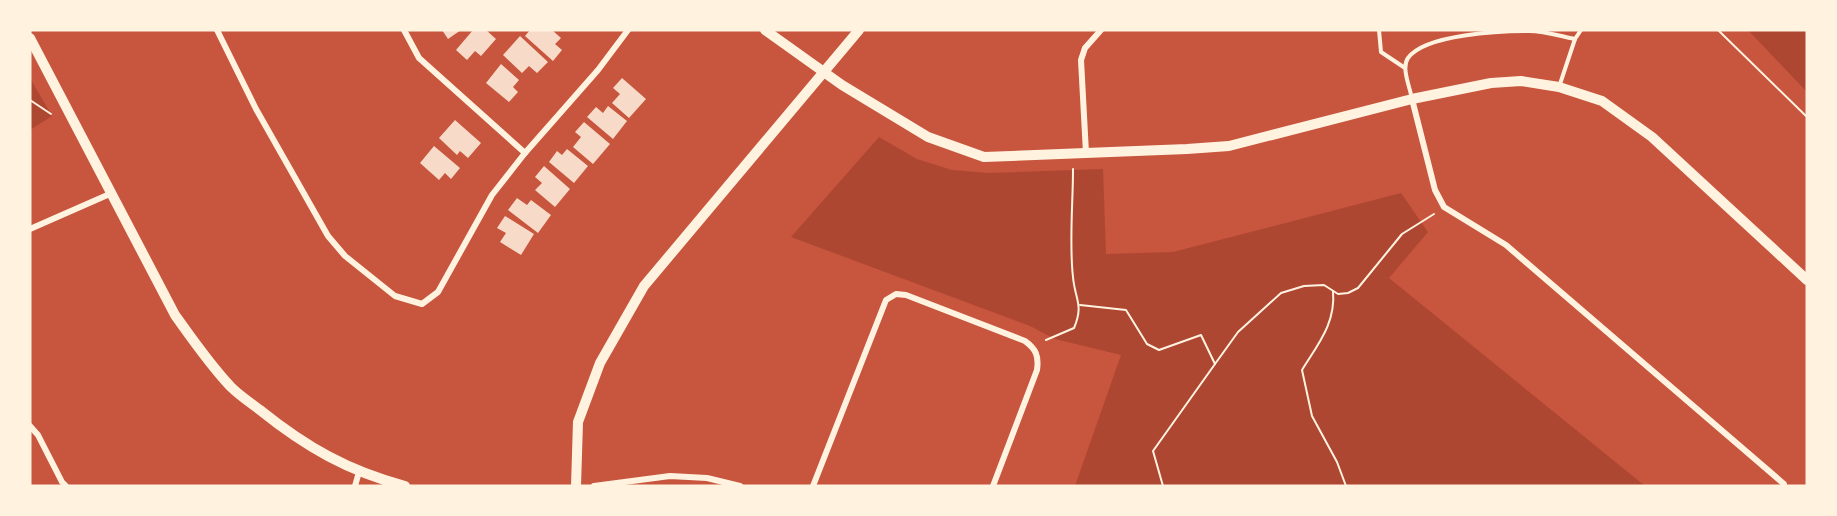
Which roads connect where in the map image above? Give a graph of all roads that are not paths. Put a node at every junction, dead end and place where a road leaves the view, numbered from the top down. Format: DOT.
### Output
graph roads {
  1 [pos="217,30"];
  2 [pos="404,30"];
  3 [pos="628,30"];
  4 [pos="765,30"];
  5 [pos="859,30"];
  6 [pos="1101,30"];
  7 [pos="1379,30"];
  8 [pos="1580,31"];
  9 [pos="30,38"];
  10 [pos="1575,39"];
  11 [pos="1405,69"];
  12 [pos="824,72"];
  13 [pos="1558,87"];
  14 [pos="1412,99"];
  15 [pos="525,153"];
  16 [pos="1086,153"];
  17 [pos="112,193"];
  18 [pos="30,229"];
  19 [pos="1807,280"];
  20 [pos="30,426"];
  21 [pos="359,472"];
  22 [pos="66,486"];
  23 [pos="355,486"];
  24 [pos="405,486"];
  25 [pos="576,486"];
  26 [pos="594,486"];
  27 [pos="740,486"];
  28 [pos="813,486"];
  29 [pos="993,486"];
  30 [pos="1784,486"];
  1 -- 15 [label="street"];
  2 -- 15 [label="street"];
  3 -- 15 [label="street"];
  4 -- 12 [label="street"];
  5 -- 12 [label="street"];
  6 -- 16 [label="street"];
  7 -- 11 [label="lane"];
  8 -- 10 [label="lane"];
  9 -- 17 [label="street"];
  10 -- 11 [label="lane"];
  10 -- 13 [label="lane"];
  11 -- 14 [label="lane"];
  12 -- 16 [label="street"];
  12 -- 25 [label="street"];
  13 -- 14 [label="street"];
  13 -- 19 [label="street"];
  14 -- 16 [label="street"];
  14 -- 30 [label="street"];
  17 -- 18 [label="street"];
  17 -- 21 [label="street"];
  20 -- 22 [label="street"];
  21 -- 23 [label="street"];
  21 -- 24 [label="street"];
  26 -- 27 [label="street"];
  28 -- 29 [label="street"];
}
